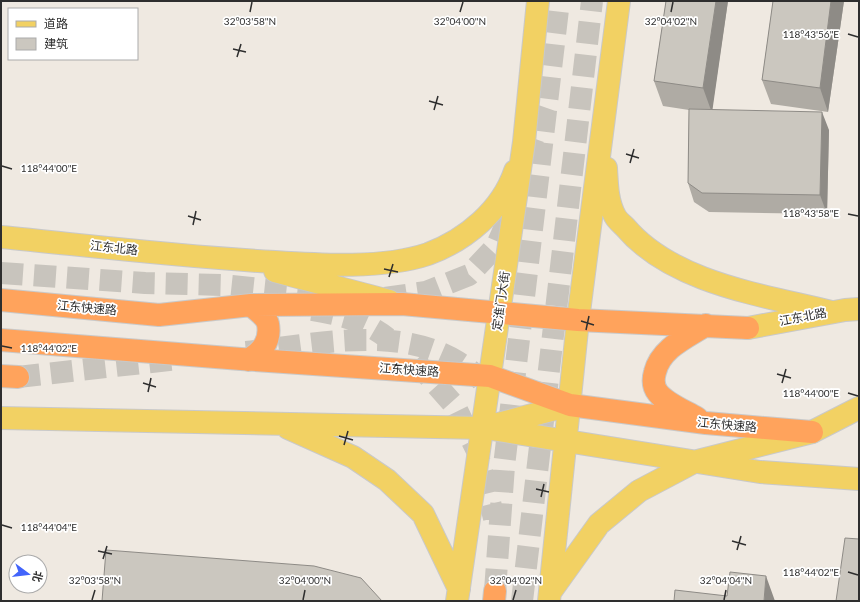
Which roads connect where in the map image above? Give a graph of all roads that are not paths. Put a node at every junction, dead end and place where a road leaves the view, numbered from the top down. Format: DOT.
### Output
graph roads {
  1 [pos="538,1"];
  2 [pos="619,1"];
  3 [pos="605,111"];
  4 [pos="524,142"];
  5 [pos="1,237"];
  6 [pos="227,259"];
  7 [pos="1,300"];
  8 [pos="402,304"];
  9 [pos="251,305"];
  10 [pos="859,309"];
  11 [pos="831,312"];
  12 [pos="499,313"];
  13 [pos="578,320"];
  14 [pos="706,325"];
  15 [pos="748,328"];
  16 [pos="1,340"];
  17 [pos="248,360"];
  18 [pos="490,376"];
  19 [pos="570,405"];
  20 [pos="859,408"];
  21 [pos="1,418"];
  22 [pos="706,423"];
  23 [pos="280,424"];
  24 [pos="483,428"];
  25 [pos="812,432"];
  26 [pos="567,441"];
  27 [pos="694,462"];
  28 [pos="859,479"];
  29 [pos="458,595"];
  30 [pos="550,597"];
  1 -- 4 [label="main road, 定淮门大街"];
  2 -- 3 [label="main road"];
  3 -- 11 [label="main road"];
  3 -- 13 [label="main road"];
  4 -- 6 [label="main road"];
  4 -- 12 [label="main road, 定淮门大街"];
  5 -- 6 [label="main road, 江东北路"];
  6 -- 8 [label="main road"];
  7 -- 9 [label="highway, 江东快速路"];
  8 -- 9 [label="highway, 江东快速路"];
  8 -- 12 [label="highway, 江东快速路"];
  9 -- 17 [label="highway"];
  10 -- 11 [label="main road, 江东北路"];
  11 -- 15 [label="main road, 江东北路"];
  12 -- 13 [label="highway, 江东快速路"];
  12 -- 18 [label="main road, 定淮门大街"];
  13 -- 14 [label="highway, 江东快速路"];
  13 -- 19 [label="main road"];
  14 -- 15 [label="highway, 江东快速路"];
  14 -- 22 [label="highway"];
  16 -- 17 [label="highway, 江东快速路"];
  17 -- 18 [label="highway, 江东快速路"];
  18 -- 19 [label="highway, 江东快速路"];
  18 -- 24 [label="main road, 定淮门大街"];
  19 -- 22 [label="highway, 江东快速路"];
  19 -- 24 [label="main road"];
  19 -- 26 [label="main road"];
  20 -- 25 [label="main road"];
  21 -- 23 [label="main road"];
  22 -- 25 [label="highway, 江东快速路"];
  23 -- 24 [label="main road"];
  23 -- 29 [label="main road"];
  24 -- 26 [label="main road"];
  24 -- 29 [label="main road, 定淮门大街"];
  25 -- 27 [label="main road"];
  26 -- 27 [label="main road"];
  26 -- 30 [label="main road"];
  27 -- 28 [label="main road"];
  27 -- 30 [label="main road"];
}
